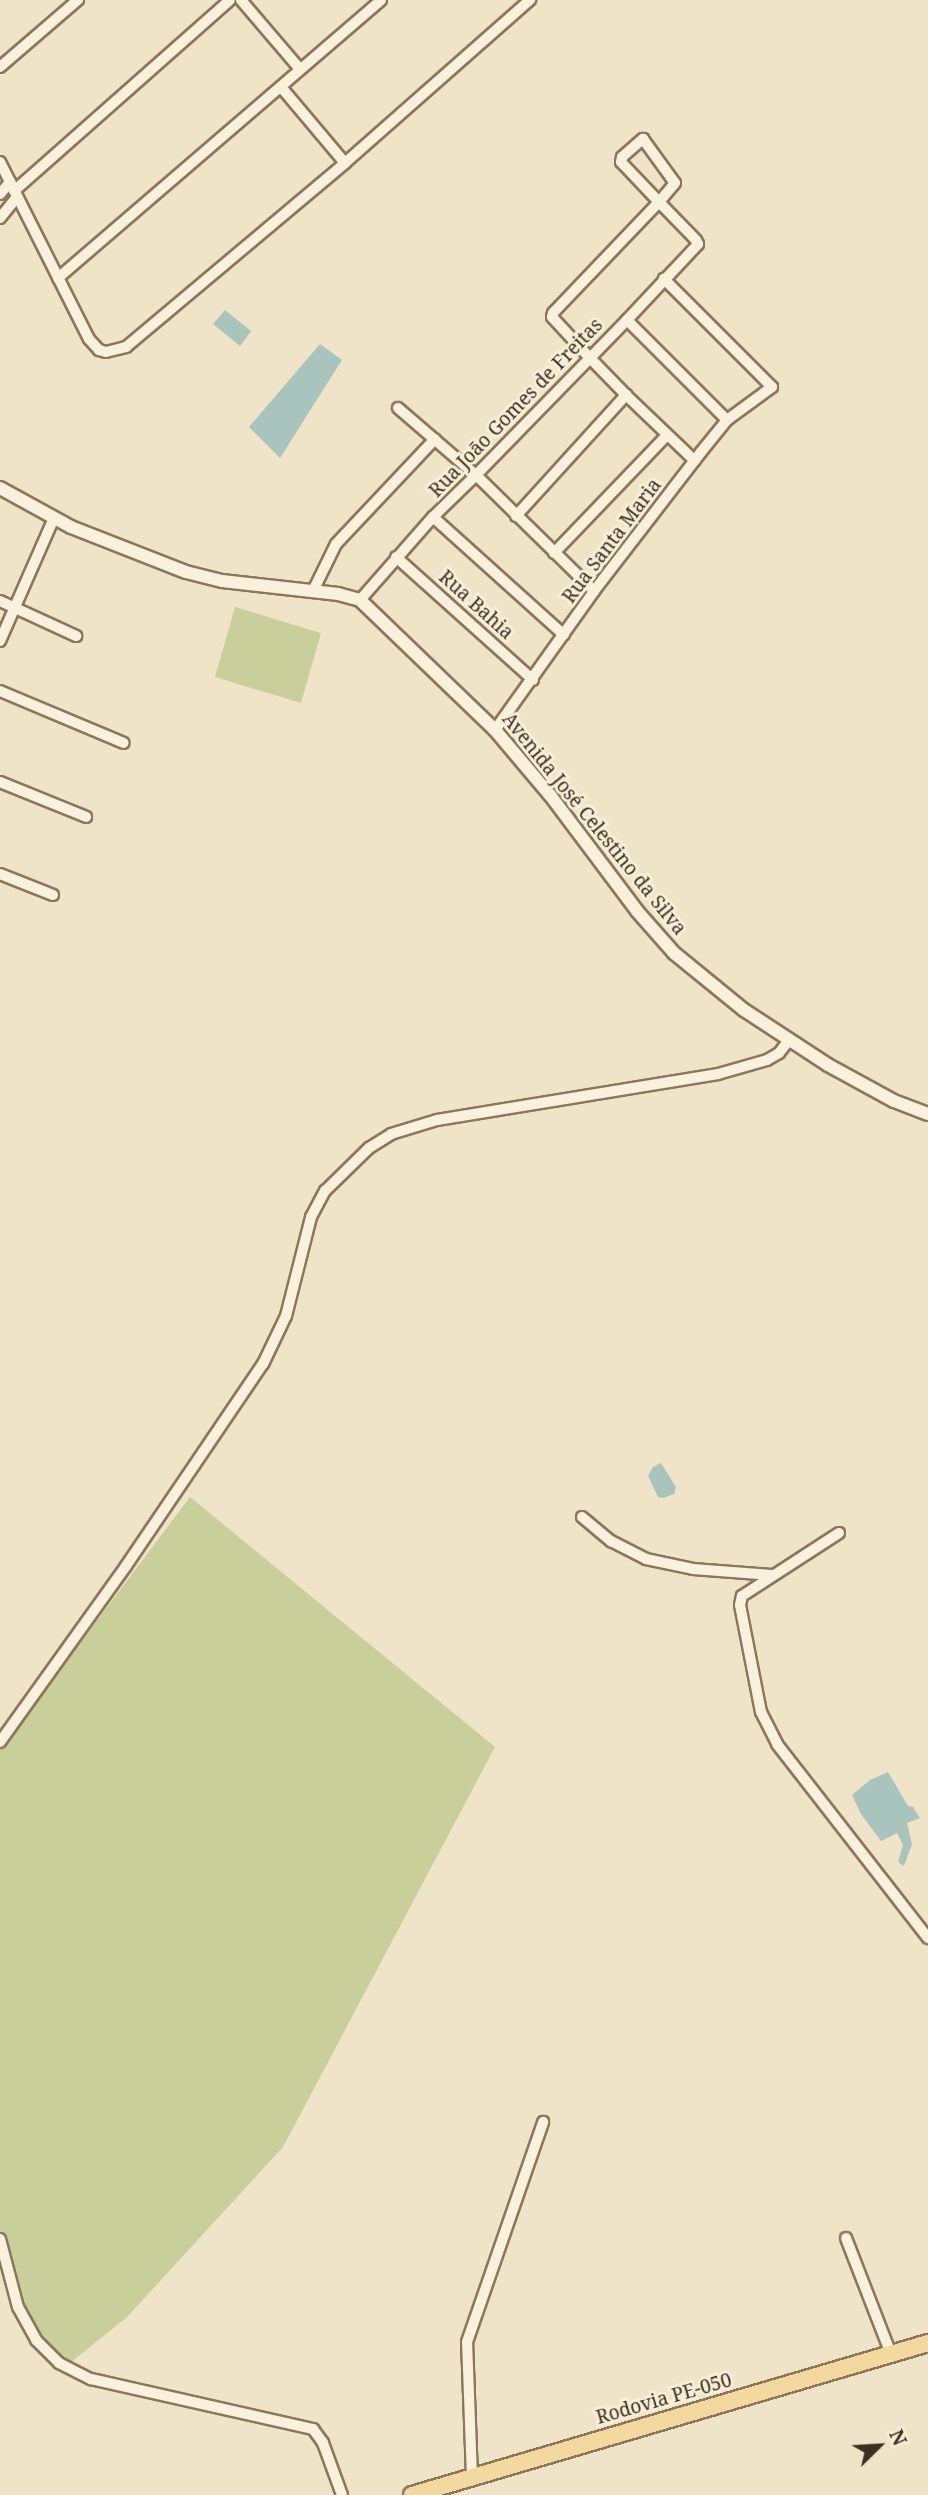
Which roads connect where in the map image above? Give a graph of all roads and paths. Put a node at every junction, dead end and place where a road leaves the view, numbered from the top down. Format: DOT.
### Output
graph roads {
  1 [pos="78,0"];
  2 [pos="230,0"];
  3 [pos="241,0"];
  4 [pos="381,0"];
  5 [pos="530,0"];
  6 [pos="0,67"];
  7 [pos="300,69"];
  8 [pos="281,87"];
  9 [pos="0,162"];
  10 [pos="345,163"];
  11 [pos="14,190"];
  12 [pos="0,194"];
  13 [pos="659,202"];
  14 [pos="0,218"];
  15 [pos="58,278"];
  16 [pos="664,279"];
  17 [pos="627,320"];
  18 [pos="590,358"];
  19 [pos="626,395"];
  20 [pos="398,408"];
  21 [pos="727,421"];
  22 [pos="667,435"];
  23 [pos="435,439"];
  24 [pos="695,461"];
  25 [pos="476,475"];
  26 [pos="0,488"];
  27 [pos="516,516"];
  28 [pos="433,517"];
  29 [pos="54,518"];
  30 [pos="554,553"];
  31 [pos="396,556"];
  32 [pos="313,591"];
  33 [pos="594,591"];
  34 [pos="360,600"];
  35 [pos="0,601"];
  36 [pos="15,607"];
  37 [pos="564,635"];
  38 [pos="76,636"];
  39 [pos="0,641"];
  40 [pos="533,680"];
  41 [pos="0,691"];
  42 [pos="495,730"];
  43 [pos="124,743"];
  44 [pos="0,782"];
  45 [pos="86,817"];
  46 [pos="0,874"];
  47 [pos="53,895"];
  48 [pos="789,1040"];
  49 [pos="928,1114"];
  50 [pos="582,1517"];
  51 [pos="839,1533"];
  52 [pos="772,1575"];
  53 [pos="0,1741"];
  54 [pos="928,1938"];
  55 [pos="543,2122"];
  56 [pos="846,2238"];
  57 [pos="0,2239"];
  58 [pos="928,2343"];
  59 [pos="891,2354"];
  60 [pos="472,2477"];
  61 [pos="341,2495"];
  62 [pos="412,2495"];
  1 -- 6 [label="street"];
  2 -- 11 [label="street"];
  3 -- 7 [label="street"];
  4 -- 7 [label="street"];
  5 -- 10 [label="street"];
  7 -- 8 [label="street"];
  8 -- 10 [label="street"];
  8 -- 15 [label="street"];
  9 -- 11 [label="street"];
  10 -- 15 [label="street"];
  11 -- 12 [label="street"];
  11 -- 14 [label="street"];
  11 -- 15 [label="street"];
  13 -- 13 [label="street"];
  13 -- 16 [label="street, Rua João Gomes de Freitas"];
  13 -- 18 [label="street"];
  16 -- 17 [label="street, Rua João Gomes de Freitas"];
  16 -- 21 [label="street, Rua Santa Maria"];
  17 -- 18 [label="street, Rua João Gomes de Freitas"];
  17 -- 21 [label="street"];
  18 -- 19 [label="street"];
  18 -- 25 [label="street, Rua João Gomes de Freitas"];
  19 -- 22 [label="street"];
  19 -- 27 [label="street"];
  20 -- 23 [label="street"];
  21 -- 24 [label="street, Rua Santa Maria"];
  22 -- 24 [label="street"];
  22 -- 30 [label="street"];
  23 -- 25 [label="street"];
  23 -- 32 [label="street"];
  24 -- 33 [label="street, Rua Santa Maria"];
  25 -- 27 [label="street"];
  25 -- 28 [label="street, Rua João Gomes de Freitas"];
  26 -- 29 [label="street"];
  27 -- 30 [label="street"];
  28 -- 31 [label="street, Rua João Gomes de Freitas"];
  28 -- 37 [label="street"];
  29 -- 32 [label="street"];
  29 -- 36 [label="street"];
  30 -- 33 [label="street"];
  31 -- 34 [label="street, Rua João Gomes de Freitas"];
  31 -- 40 [label="street, Rua Bahia"];
  32 -- 34 [label="street"];
  33 -- 37 [label="street, Rua Santa Maria"];
  34 -- 42 [label="street, Avenida José Celestino da Silva"];
  35 -- 36 [label="street"];
  36 -- 38 [label="street"];
  36 -- 39 [label="street"];
  37 -- 40 [label="street, Rua Santa Maria"];
  40 -- 42 [label="street, Rua Santa Maria"];
  41 -- 43 [label="street"];
  42 -- 48 [label="street, Avenida José Celestino da Silva"];
  44 -- 45 [label="street"];
  46 -- 47 [label="street"];
  48 -- 49 [label="street, Avenida José Celestino da Silva"];
  48 -- 53 [label="street"];
  50 -- 52 [label="street"];
  51 -- 52 [label="street"];
  52 -- 54 [label="street"];
  55 -- 60 [label="street"];
  56 -- 59 [label="street"];
  57 -- 61 [label="street"];
  58 -- 59 [label="main road, Rodovia PE-050"];
  59 -- 60 [label="main road, Rodovia PE-050"];
  60 -- 62 [label="main road, Rodovia PE-050"];
}
